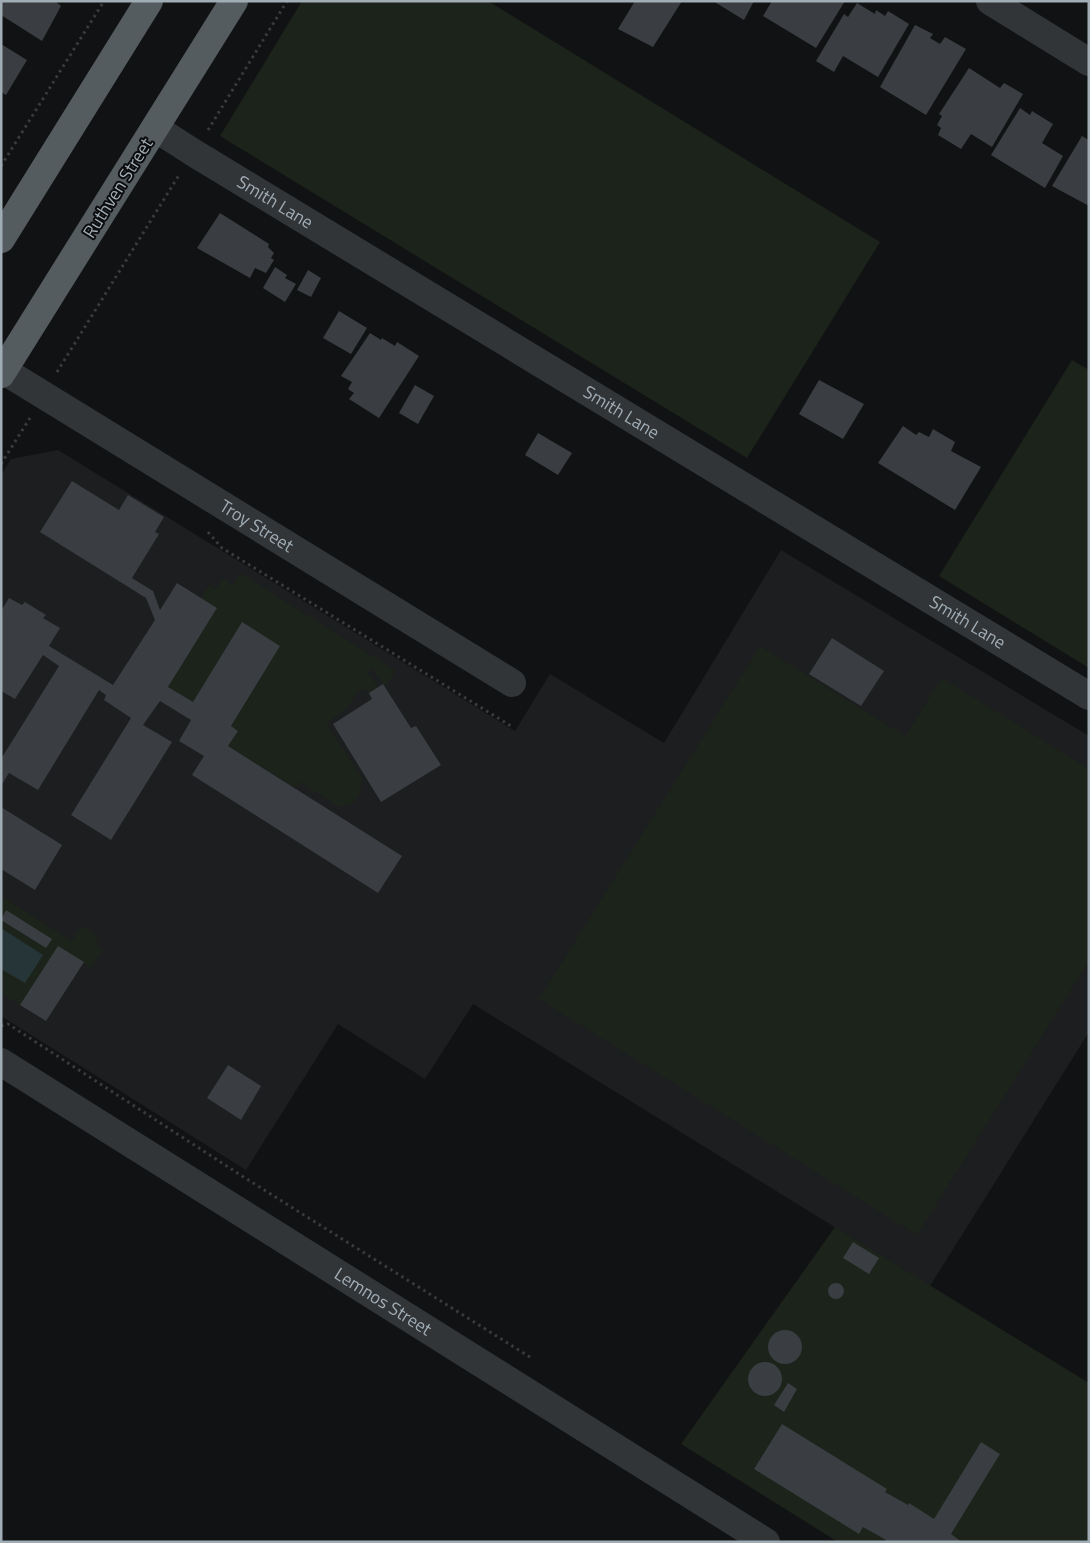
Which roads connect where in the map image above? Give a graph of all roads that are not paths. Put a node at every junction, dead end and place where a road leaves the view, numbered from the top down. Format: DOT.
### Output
graph roads {
  1 [pos="149,1"];
  2 [pos="234,1"];
  3 [pos="990,1"];
  4 [pos="1089,62"];
  5 [pos="155,128"];
  6 [pos="1,238"];
  7 [pos="2,371"];
  8 [pos="512,683"];
  9 [pos="1089,696"];
  10 [pos="1,1062"];
  11 [pos="766,1542"];
  1 -- 6 [label="highway"];
  2 -- 5 [label="highway, Ruthven Street"];
  3 -- 4 [label="street"];
  5 -- 7 [label="highway, Ruthven Street"];
  5 -- 9 [label="street, Smith Lane"];
  7 -- 8 [label="street, Troy Street"];
  10 -- 11 [label="street, Lemnos Street"];
}
